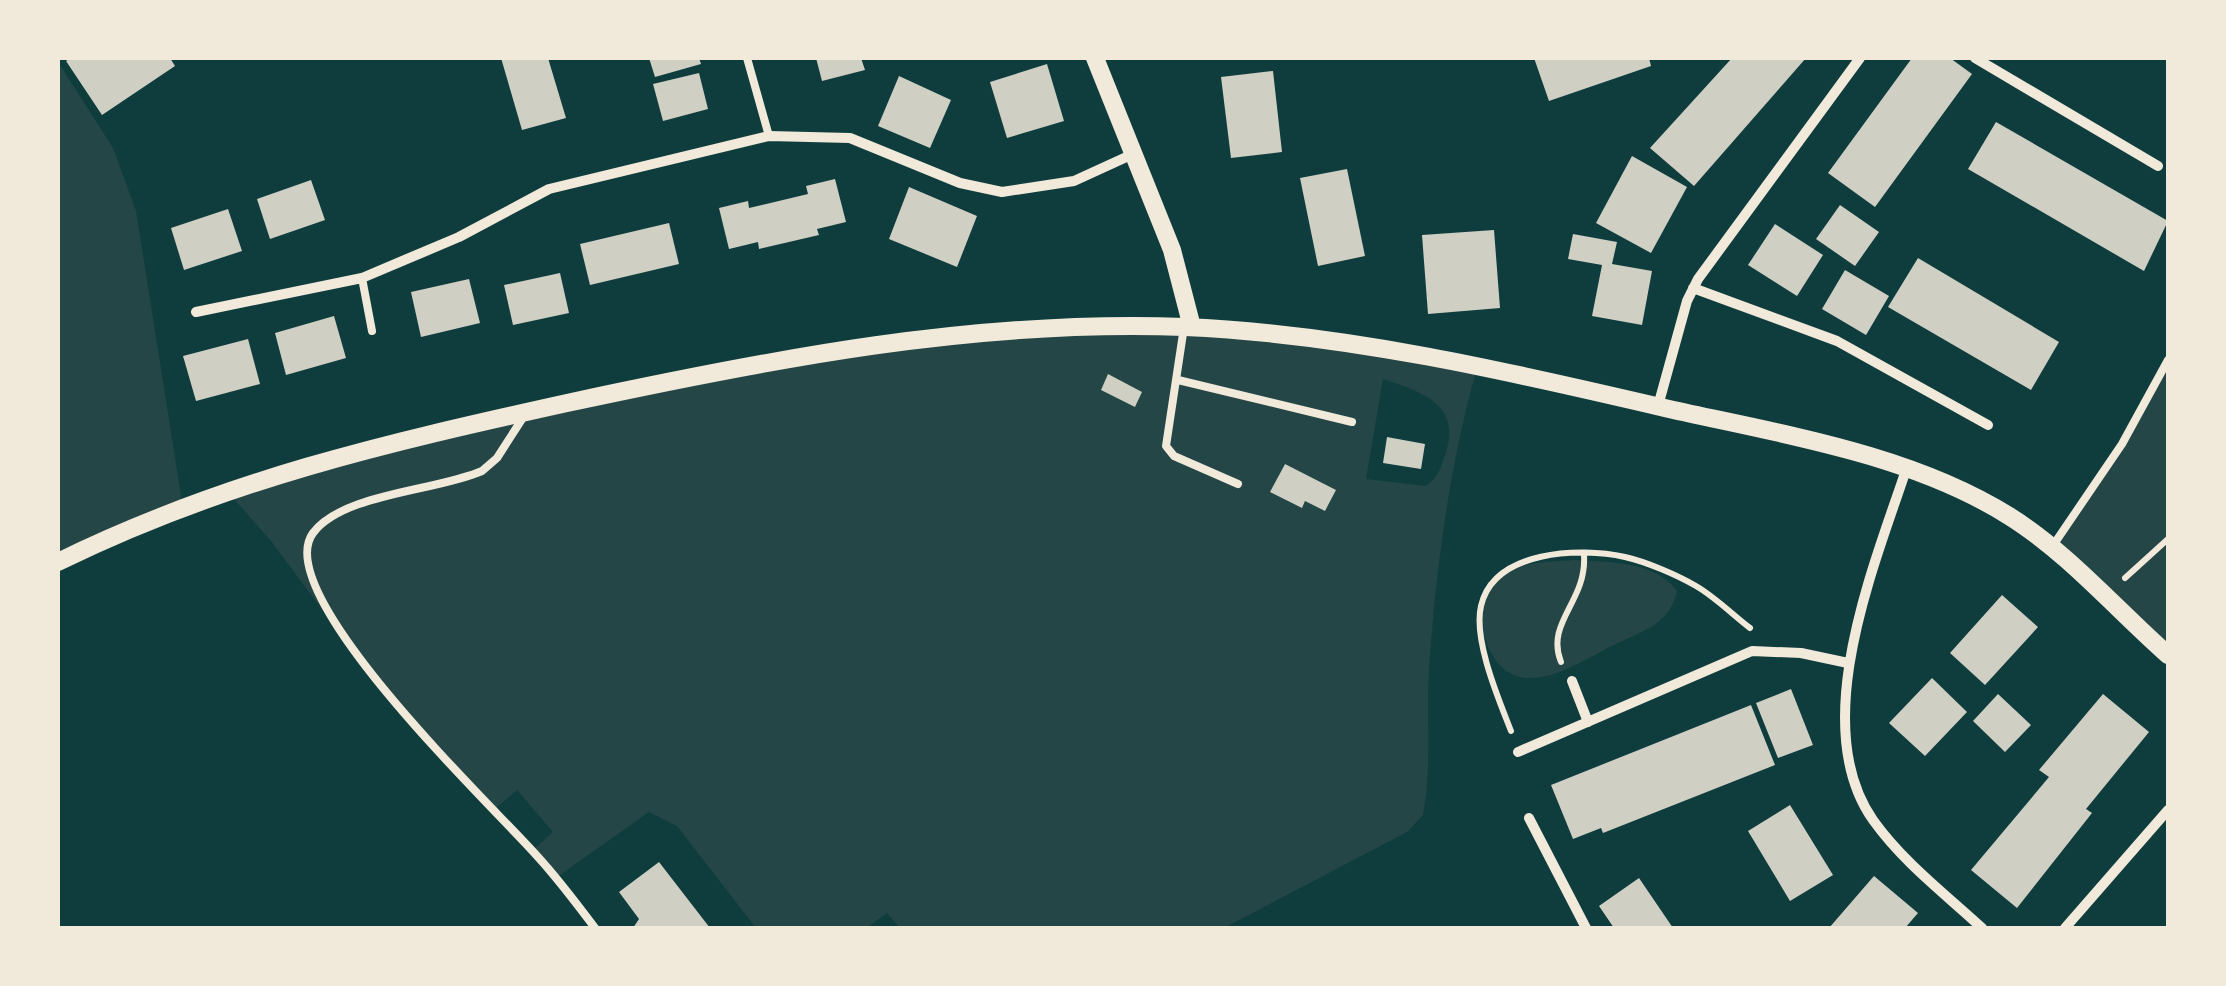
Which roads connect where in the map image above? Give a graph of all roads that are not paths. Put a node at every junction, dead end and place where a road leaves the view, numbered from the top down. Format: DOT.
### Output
graph roads {
  1 [pos="747,58"];
  2 [pos="1095,58"];
  3 [pos="1860,58"];
  4 [pos="1974,58"];
  5 [pos="769,136"];
  6 [pos="1133,154"];
  7 [pos="2158,166"];
  8 [pos="362,278"];
  9 [pos="1693,288"];
  10 [pos="196,312"];
  11 [pos="1188,327"];
  12 [pos="372,331"];
  13 [pos="2168,360"];
  14 [pos="1178,380"];
  15 [pos="1658,406"];
  16 [pos="526,412"];
  17 [pos="1352,422"];
  18 [pos="1988,425"];
  19 [pos="1906,470"];
  20 [pos="1238,484"];
  21 [pos="2051,549"];
  22 [pos="58,562"];
  23 [pos="2168,655"];
  24 [pos="1848,663"];
  25 [pos="1572,680"];
  26 [pos="1588,722"];
  27 [pos="1518,752"];
  28 [pos="2168,810"];
  29 [pos="1529,818"];
  30 [pos="595,928"];
  31 [pos="1586,928"];
  32 [pos="1982,928"];
  33 [pos="2065,928"];
  1 -- 5 [label="lane"];
  2 -- 6 [label="street"];
  3 -- 9 [label="street"];
  4 -- 7 [label="street"];
  5 -- 6 [label="street"];
  5 -- 8 [label="street"];
  6 -- 11 [label="street"];
  8 -- 10 [label="street"];
  8 -- 12 [label="lane"];
  9 -- 15 [label="street"];
  9 -- 18 [label="street"];
  11 -- 14 [label="lane"];
  11 -- 15 [label="street"];
  11 -- 16 [label="street"];
  13 -- 21 [label="lane"];
  14 -- 17 [label="lane"];
  14 -- 20 [label="lane"];
  15 -- 19 [label="street"];
  16 -- 22 [label="street"];
  16 -- 30 [label="lane"];
  19 -- 21 [label="street"];
  19 -- 24 [label="street"];
  21 -- 23 [label="street"];
  24 -- 26 [label="street"];
  24 -- 32 [label="street"];
  25 -- 26 [label="street"];
  26 -- 27 [label="street"];
  28 -- 33 [label="street"];
  29 -- 31 [label="street"];
}
